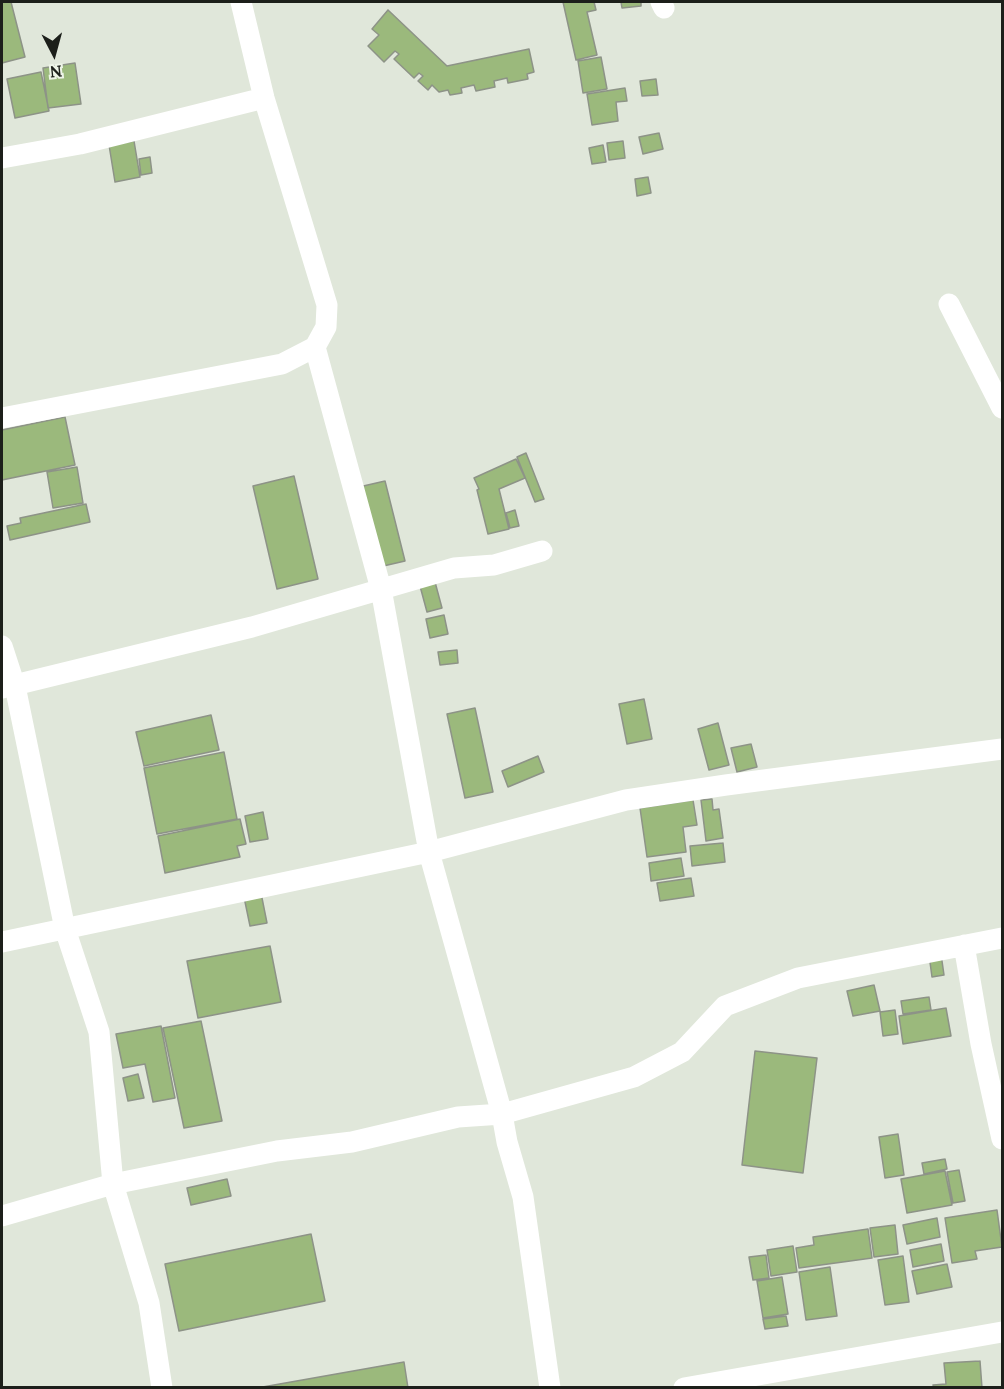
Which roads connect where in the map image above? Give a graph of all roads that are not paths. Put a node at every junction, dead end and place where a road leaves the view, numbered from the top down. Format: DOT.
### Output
graph roads {
  1 [pos="241,2"];
  2 [pos="264,98"];
  3 [pos="2,158"];
  4 [pos="949,304"];
  5 [pos="315,347"];
  6 [pos="1002,408"];
  7 [pos="2,418"];
  8 [pos="542,551"];
  9 [pos="381,589"];
  10 [pos="2,646"];
  11 [pos="8,687"];
  12 [pos="1002,749"];
  13 [pos="429,852"];
  14 [pos="66,929"];
  15 [pos="1002,938"];
  16 [pos="2,942"];
  17 [pos="964,945"];
  18 [pos="502,1113"];
  19 [pos="1002,1139"];
  20 [pos="113,1184"];
  21 [pos="2,1215"];
  22 [pos="1002,1332"];
  23 [pos="805,1377"];
  24 [pos="162,1388"];
  25 [pos="550,1388"];
  26 [pos="684,1388"];
  1 -- 2 [label="street"];
  2 -- 3 [label="street"];
  2 -- 5 [label="street"];
  4 -- 6 [label="street"];
  5 -- 7 [label="street"];
  5 -- 9 [label="street"];
  8 -- 9 [label="street"];
  9 -- 11 [label="street"];
  9 -- 13 [label="street"];
  10 -- 11 [label="street"];
  11 -- 14 [label="street"];
  12 -- 13 [label="street"];
  13 -- 14 [label="street"];
  13 -- 18 [label="street"];
  14 -- 16 [label="street"];
  14 -- 20 [label="street"];
  15 -- 17 [label="street"];
  17 -- 18 [label="street"];
  17 -- 19 [label="street"];
  18 -- 20 [label="street"];
  18 -- 25 [label="street"];
  20 -- 21 [label="street"];
  20 -- 24 [label="street"];
  22 -- 23 [label="street"];
  23 -- 26 [label="street"];
}
